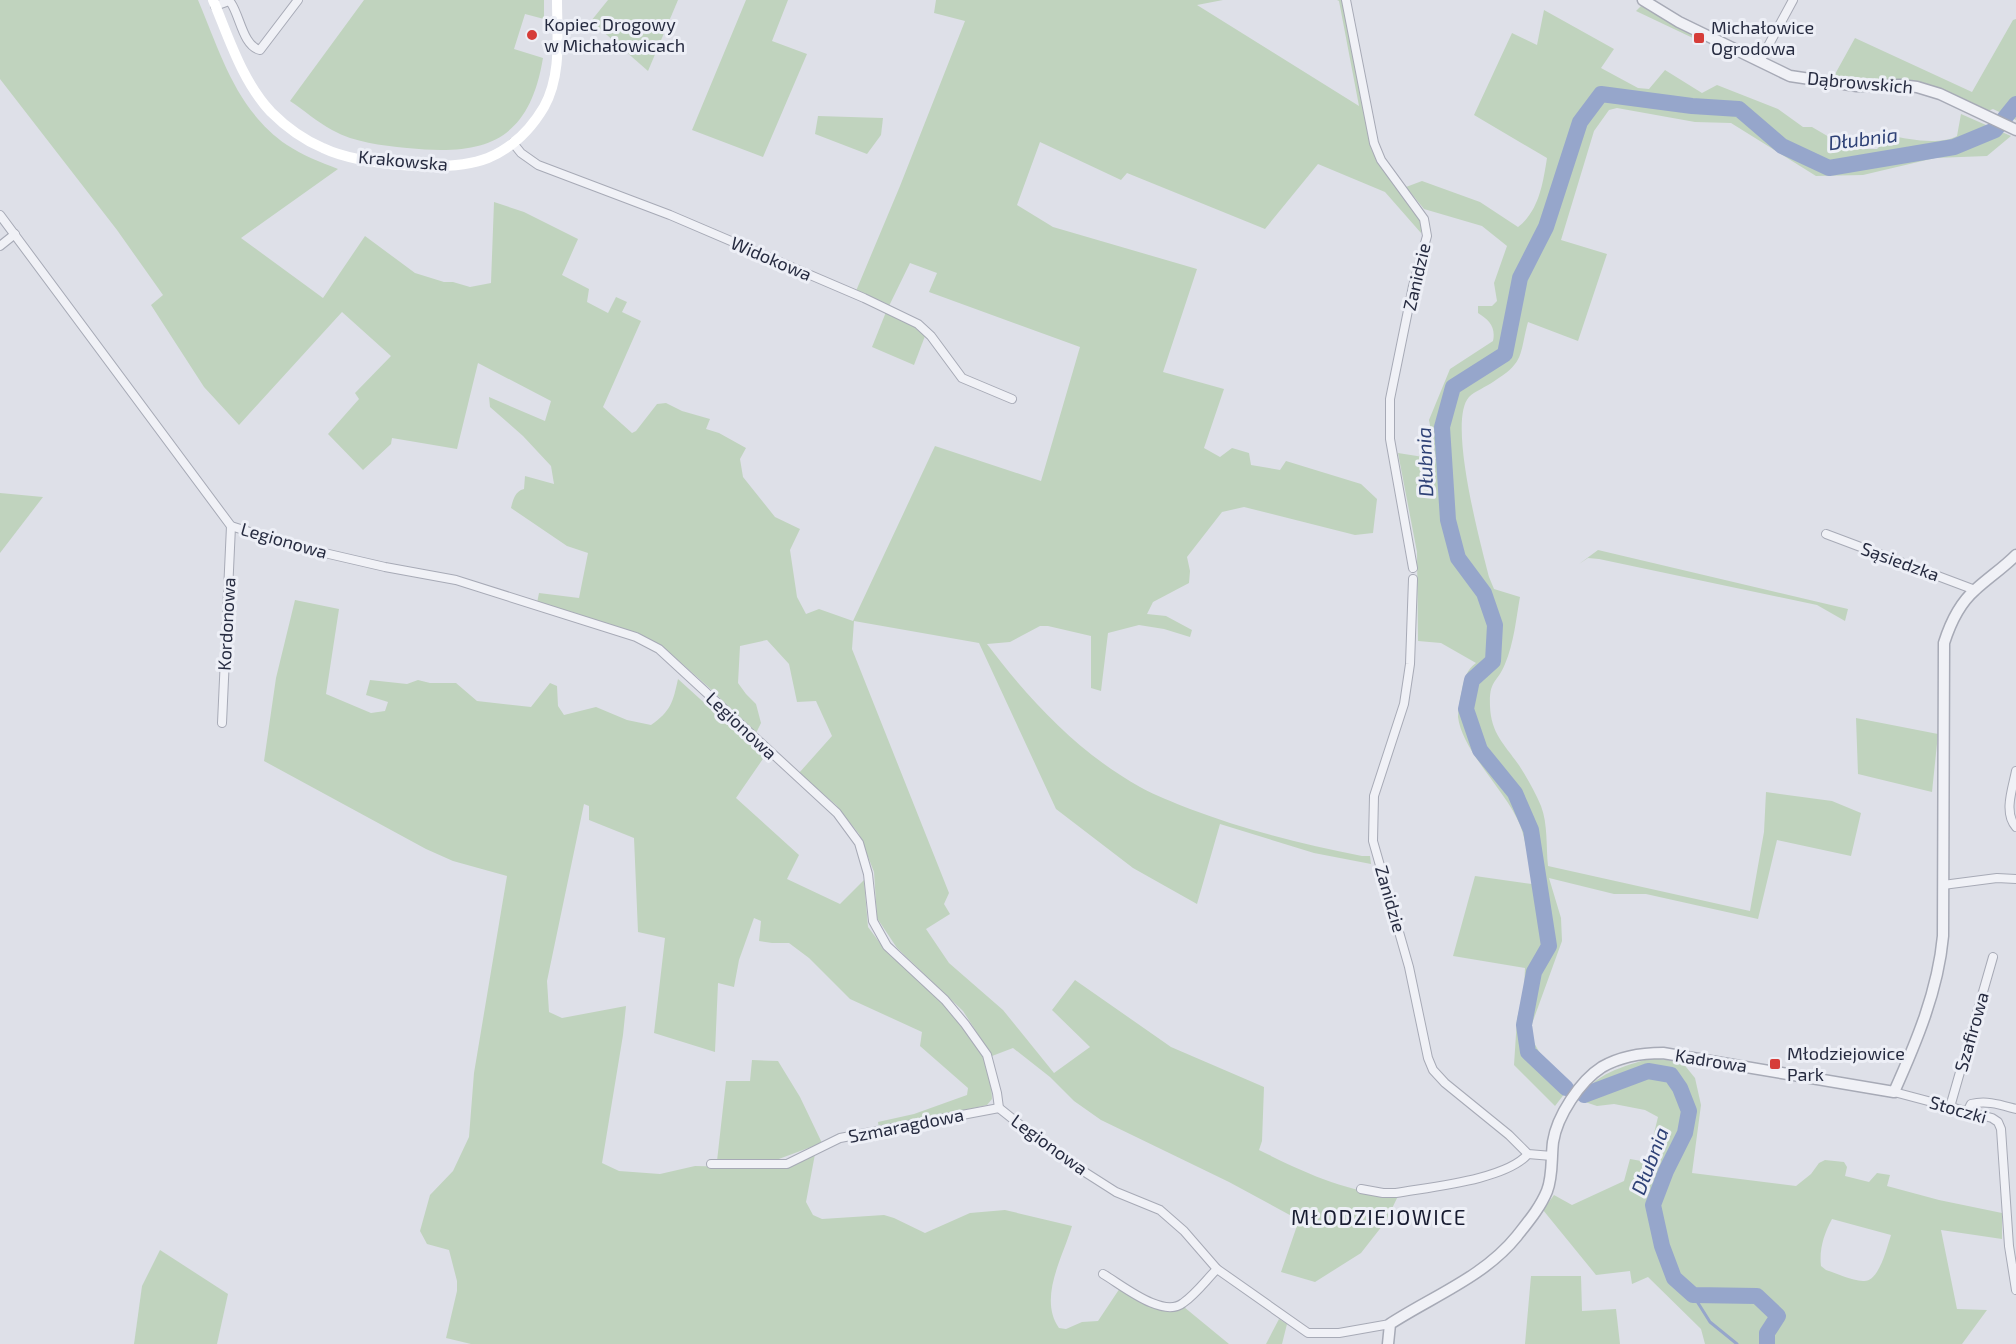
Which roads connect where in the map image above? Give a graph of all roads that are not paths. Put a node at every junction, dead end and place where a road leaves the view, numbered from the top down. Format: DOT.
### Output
graph roads {
  1 [pos="298,0"];
  2 [pos="557,0"];
  3 [pos="1346,0"];
  4 [pos="1643,0"];
  5 [pos="1793,0"];
  6 [pos="214,3"];
  7 [pos="1760,61"];
  8 [pos="2016,129"];
  9 [pos="513,143"];
  10 [pos="0,215"];
  11 [pos="15,234"];
  12 [pos="0,246"];
  13 [pos="1012,399"];
  14 [pos="231,526"];
  15 [pos="1826,534"];
  16 [pos="2016,555"];
  17 [pos="1413,568"];
  18 [pos="1413,579"];
  19 [pos="1975,590"];
  20 [pos="222,723"];
  21 [pos="2016,771"];
  22 [pos="2016,827"];
  23 [pos="2016,879"];
  24 [pos="1943,885"];
  25 [pos="1993,957"];
  26 [pos="1894,1092"];
  27 [pos="1950,1107"];
  28 [pos="999,1108"];
  29 [pos="2016,1109"];
  30 [pos="1967,1112"];
  31 [pos="1528,1154"];
  32 [pos="1552,1156"];
  33 [pos="711,1164"];
  34 [pos="1360,1189"];
  35 [pos="2007,1193"];
  36 [pos="2016,1198"];
  37 [pos="1217,1269"];
  38 [pos="1103,1274"];
  39 [pos="2016,1290"];
  40 [pos="1390,1324"];
  41 [pos="1388,1344"];
  1 -- 6 [label="street"];
  2 -- 9 [label="main road, Krakowska"];
  3 -- 17 [label="street, Zanidzie"];
  4 -- 7 [label="street, Dąbrowskich"];
  5 -- 7 [label="street"];
  6 -- 9 [label="main road, Krakowska"];
  7 -- 8 [label="street, Dąbrowskich"];
  9 -- 13 [label="street, Widokowa"];
  10 -- 11 [label="street, Legionowa"];
  11 -- 12 [label="street"];
  11 -- 14 [label="street, Legionowa"];
  14 -- 20 [label="street, Kordonowa"];
  14 -- 28 [label="street, Legionowa"];
  15 -- 19 [label="street, Sąsiedzka"];
  16 -- 19 [label="street"];
  18 -- 31 [label="street, Zanidzie"];
  19 -- 24 [label="street"];
  21 -- 22 [label="street"];
  23 -- 24 [label="street"];
  24 -- 26 [label="street"];
  25 -- 27 [label="street, Szafirowa"];
  26 -- 27 [label="street, Stoczki"];
  26 -- 32 [label="street, Kadrowa"];
  27 -- 30 [label="street, Stoczki"];
  28 -- 33 [label="street, Szmaragdowa"];
  28 -- 37 [label="street, Legionowa"];
  29 -- 30 [label="street"];
  30 -- 35 [label="street, Stoczki"];
  31 -- 32 [label="street"];
  31 -- 34 [label="street"];
  32 -- 40 [label="street, Kadrowa"];
  35 -- 36 [label="street"];
  35 -- 39 [label="street, Stoczki"];
  37 -- 38 [label="street"];
  37 -- 40 [label="street, Legionowa"];
  40 -- 41 [label="street"];
}
